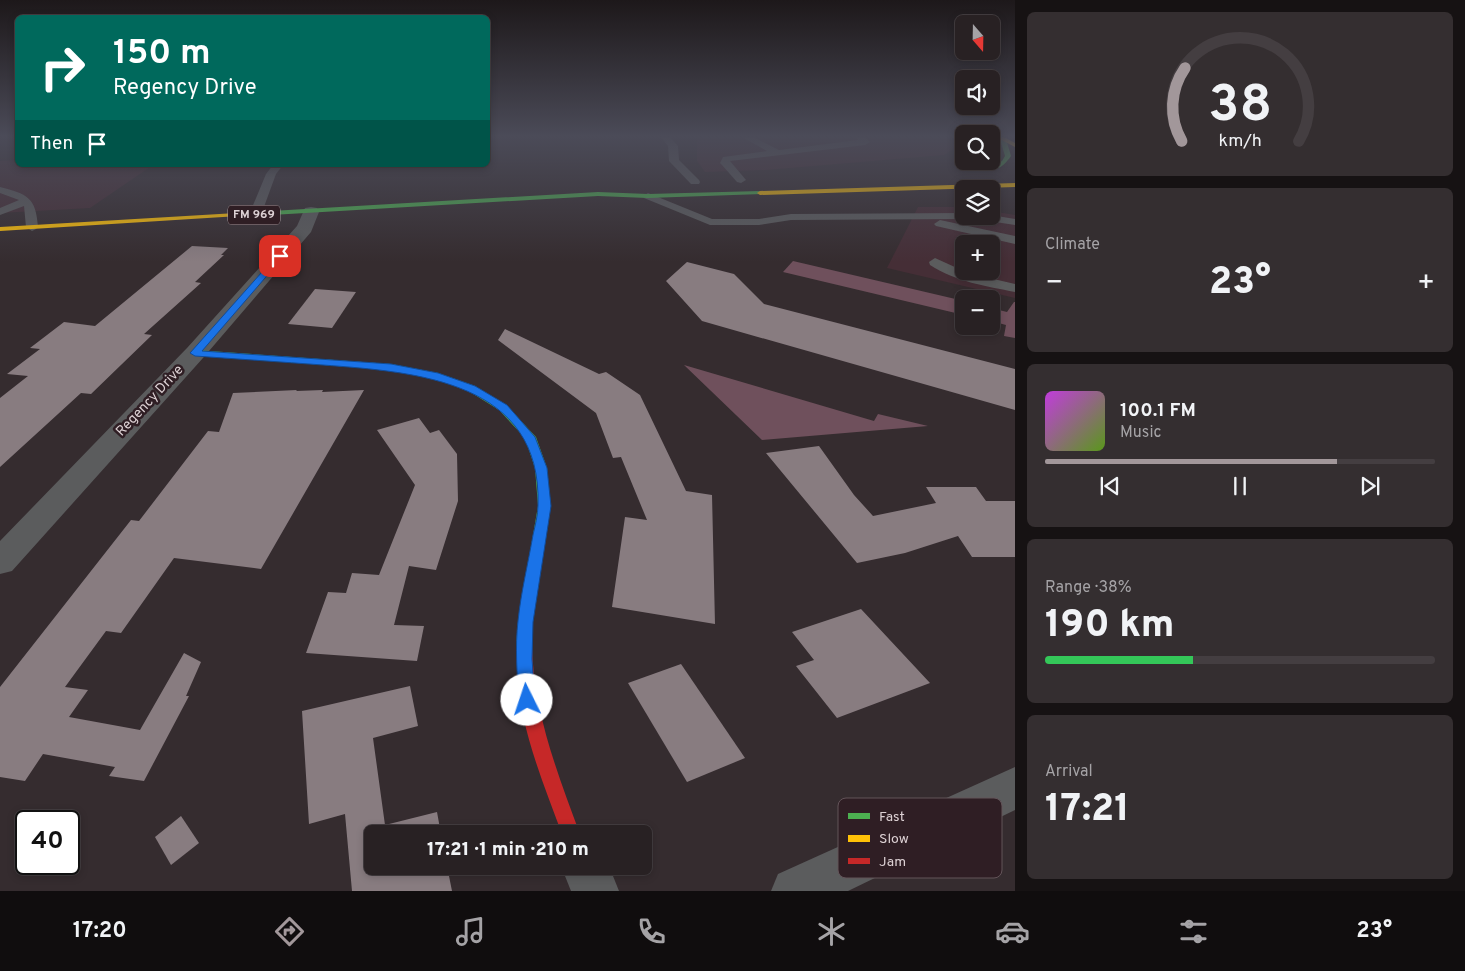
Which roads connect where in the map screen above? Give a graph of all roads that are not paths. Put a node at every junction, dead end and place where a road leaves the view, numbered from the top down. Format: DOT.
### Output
graph roads {
  1 [pos="270,179"];
  2 [pos="695,179"];
  3 [pos="746,180"];
  4 [pos="728,181"];
  5 [pos="699,182"];
  6 [pos="1015,185"];
  7 [pos="0,190"];
  8 [pos="598,194"];
  9 [pos="695,195"];
  10 [pos="648,196"];
  11 [pos="27,201"];
  12 [pos="0,212"];
  13 [pos="311,212"];
  14 [pos="256,215"];
  15 [pos="955,216"];
  16 [pos="697,217"];
  17 [pos="906,217"];
  18 [pos="1000,220"];
  19 [pos="1015,222"];
  20 [pos="32,227"];
  21 [pos="0,229"];
  22 [pos="1015,240"];
  23 [pos="935,262"];
  24 [pos="1015,288"];
  25 [pos="195,353"];
  26 [pos="0,562"];
  27 [pos="1015,788"];
  28 [pos="994,798"];
  29 [pos="568,825"];
  30 [pos="838,871"];
  31 [pos="589,875"];
  32 [pos="595,891"];
  33 [pos="795,891"];
  1 -- 14 [label="lane"];
  2 -- 5 [label="lane"];
  3 -- 4 [label="main road"];
  3 -- 9 [label="main road"];
  5 -- 8 [label="main road, FM 969 / FM 969"];
  6 -- 9 [label="main road, FM 969 / FM 969"];
  7 -- 11 [label="lane"];
  8 -- 10 [label="main road, FM 969 / FM 969"];
  8 -- 13 [label="main road, FM 969 / FM 969"];
  9 -- 10 [label="main road, FM 969 / FM 969"];
  9 -- 16 [label="lane"];
  10 -- 16 [label="lane"];
  11 -- 12 [label="lane"];
  11 -- 20 [label="lane"];
  13 -- 14 [label="main road, FM 969 / FM 969"];
  13 -- 25 [label="street, Regency Drive"];
  14 -- 20 [label="main road, FM 969 / FM 969"];
  15 -- 17 [label="lane"];
  16 -- 17 [label="lane"];
  17 -- 22 [label="lane"];
  18 -- 19 [label="lane"];
  20 -- 21 [label="main road, FM 969 / FM 969"];
  23 -- 24 [label="lane"];
  25 -- 26 [label="street, Regency Drive"];
  25 -- 29 [label="main road"];
  27 -- 28 [label="street"];
  30 -- 33 [label="street"];
  31 -- 32 [label="street"];
}
